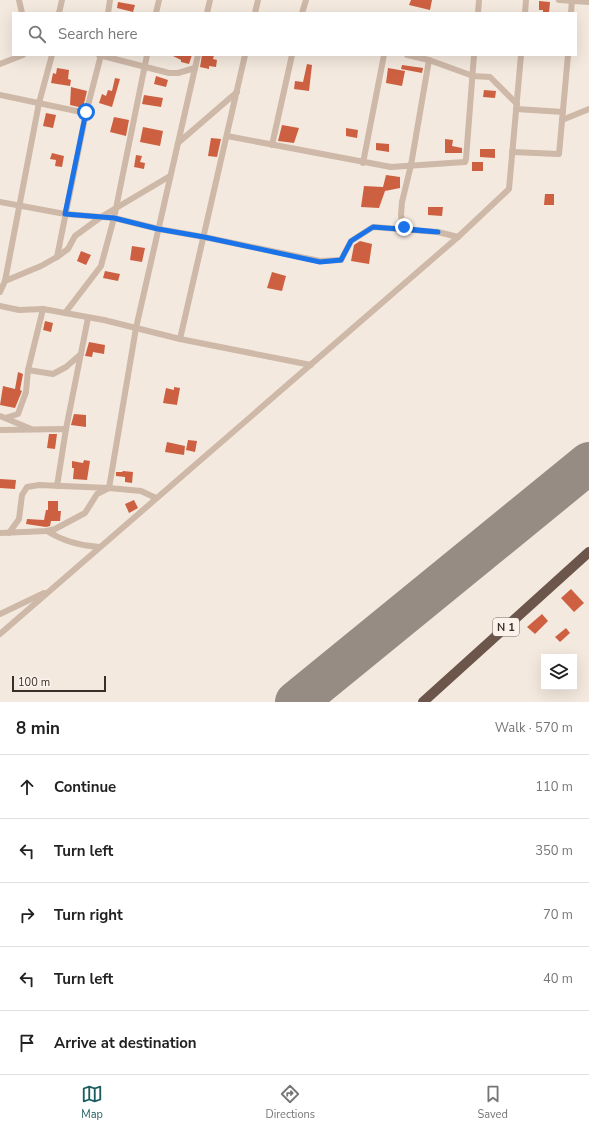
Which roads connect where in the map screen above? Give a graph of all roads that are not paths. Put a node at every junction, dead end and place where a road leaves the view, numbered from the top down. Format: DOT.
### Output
graph roads {
  1 [pos="19,0"];
  2 [pos="62,0"];
  3 [pos="110,0"];
  4 [pos="159,0"];
  5 [pos="210,0"];
  6 [pos="258,0"];
  7 [pos="306,0"];
  8 [pos="479,0"];
  9 [pos="526,0"];
  10 [pos="559,0"];
  11 [pos="572,1"];
  12 [pos="589,2"];
  13 [pos="22,12"];
  14 [pos="59,12"];
  15 [pos="108,12"];
  16 [pos="156,12"];
  17 [pos="207,12"];
  18 [pos="255,12"];
  19 [pos="302,12"];
  20 [pos="478,12"];
  21 [pos="525,12"];
  22 [pos="571,12"];
  23 [pos="20,56"];
  24 [pos="52,56"];
  25 [pos="100,56"];
  26 [pos="104,56"];
  27 [pos="147,56"];
  28 [pos="198,56"];
  29 [pos="245,56"];
  30 [pos="292,56"];
  31 [pos="384,56"];
  32 [pos="411,56"];
  33 [pos="474,56"];
  34 [pos="521,56"];
  35 [pos="568,56"];
  36 [pos="429,60"];
  37 [pos="0,64"];
  38 [pos="144,66"];
  39 [pos="195,68"];
  40 [pos="472,76"];
  41 [pos="236,92"];
  42 [pos="0,95"];
  43 [pos="39,102"];
  44 [pos="516,106"];
  45 [pos="589,109"];
  46 [pos="86,112"];
  47 [pos="563,112"];
  48 [pos="562,120"];
  49 [pos="227,136"];
  50 [pos="178,143"];
  51 [pos="272,145"];
  52 [pos="512,152"];
  53 [pos="363,163"];
  54 [pos="411,165"];
  55 [pos="170,176"];
  56 [pos="0,202"];
  57 [pos="20,206"];
  58 [pos="116,208"];
  59 [pos="65,214"];
  60 [pos="101,216"];
  61 [pos="114,218"];
  62 [pos="158,229"];
  63 [pos="438,232"];
  64 [pos="204,237"];
  65 [pos="458,237"];
  66 [pos="57,257"];
  67 [pos="5,281"];
  68 [pos="0,292"];
  69 [pos="0,306"];
  70 [pos="43,309"];
  71 [pos="65,313"];
  72 [pos="88,318"];
  73 [pos="136,328"];
  74 [pos="180,339"];
  75 [pos="81,354"];
  76 [pos="311,365"];
  77 [pos="28,370"];
  78 [pos="2,417"];
  79 [pos="66,429"];
  80 [pos="0,430"];
  81 [pos="33,430"];
  82 [pos="57,486"];
  83 [pos="109,488"];
  84 [pos="156,498"];
  85 [pos="47,531"];
  86 [pos="0,533"];
  87 [pos="9,533"];
  88 [pos="100,547"];
  89 [pos="589,552"];
  90 [pos="51,590"];
  91 [pos="0,614"];
  92 [pos="0,634"];
  93 [pos="423,702"];
  1 -- 13 [label="street"];
  2 -- 14 [label="street"];
  3 -- 15 [label="street"];
  4 -- 16 [label="street"];
  5 -- 17 [label="street"];
  6 -- 18 [label="street"];
  7 -- 19 [label="street"];
  8 -- 20 [label="street"];
  9 -- 21 [label="street"];
  10 -- 11 [label="street"];
  11 -- 12 [label="street"];
  11 -- 22 [label="street"];
  23 -- 37 [label="street"];
  24 -- 43 [label="street"];
  25 -- 46 [label="street"];
  26 -- 38 [label="street"];
  27 -- 38 [label="street"];
  28 -- 39 [label="street"];
  29 -- 41 [label="street"];
  30 -- 51 [label="street"];
  31 -- 53 [label="street"];
  32 -- 36 [label="street"];
  33 -- 40 [label="street"];
  34 -- 44 [label="street"];
  35 -- 47 [label="street"];
  36 -- 40 [label="street"];
  36 -- 54 [label="street"];
  38 -- 39 [label="street"];
  38 -- 58 [label="street"];
  39 -- 50 [label="street"];
  40 -- 44 [label="street"];
  40 -- 54 [label="street"];
  41 -- 49 [label="street"];
  41 -- 50 [label="street"];
  42 -- 43 [label="street"];
  43 -- 46 [label="street"];
  43 -- 57 [label="street"];
  44 -- 47 [label="street"];
  44 -- 52 [label="street"];
  45 -- 48 [label="street"];
  46 -- 59 [label="street"];
  47 -- 48 [label="street"];
  48 -- 52 [label="street"];
  49 -- 51 [label="street"];
  49 -- 64 [label="street"];
  50 -- 55 [label="street"];
  51 -- 53 [label="street"];
  52 -- 65 [label="street"];
  53 -- 54 [label="street"];
  54 -- 63 [label="street"];
  55 -- 58 [label="street"];
  55 -- 62 [label="street"];
  56 -- 57 [label="street"];
  57 -- 59 [label="street"];
  57 -- 67 [label="street"];
  58 -- 60 [label="street"];
  58 -- 61 [label="street"];
  59 -- 60 [label="street"];
  59 -- 66 [label="street"];
  60 -- 61 [label="street"];
  60 -- 66 [label="street"];
  61 -- 62 [label="street"];
  61 -- 71 [label="street"];
  62 -- 64 [label="street"];
  62 -- 73 [label="street"];
  63 -- 64 [label="street"];
  63 -- 65 [label="street"];
  64 -- 74 [label="street"];
  65 -- 76 [label="street"];
  66 -- 67 [label="street"];
  67 -- 68 [label="street"];
  69 -- 70 [label="street"];
  70 -- 71 [label="street"];
  70 -- 77 [label="street"];
  71 -- 72 [label="street"];
  72 -- 73 [label="street"];
  72 -- 75 [label="street"];
  73 -- 74 [label="street"];
  73 -- 83 [label="street"];
  74 -- 76 [label="street"];
  75 -- 77 [label="street"];
  75 -- 79 [label="street"];
  76 -- 84 [label="street"];
  77 -- 78 [label="street"];
  78 -- 81 [label="street"];
  79 -- 81 [label="street"];
  79 -- 82 [label="street"];
  80 -- 81 [label="street"];
  82 -- 83 [label="street"];
  82 -- 87 [label="street"];
  83 -- 84 [label="street"];
  83 -- 85 [label="street"];
  84 -- 88 [label="street"];
  85 -- 87 [label="street"];
  85 -- 88 [label="street"];
  86 -- 87 [label="street"];
  88 -- 90 [label="street"];
  89 -- 93 [label="highway, N 1"];
  90 -- 91 [label="street"];
  90 -- 92 [label="street"];
}
